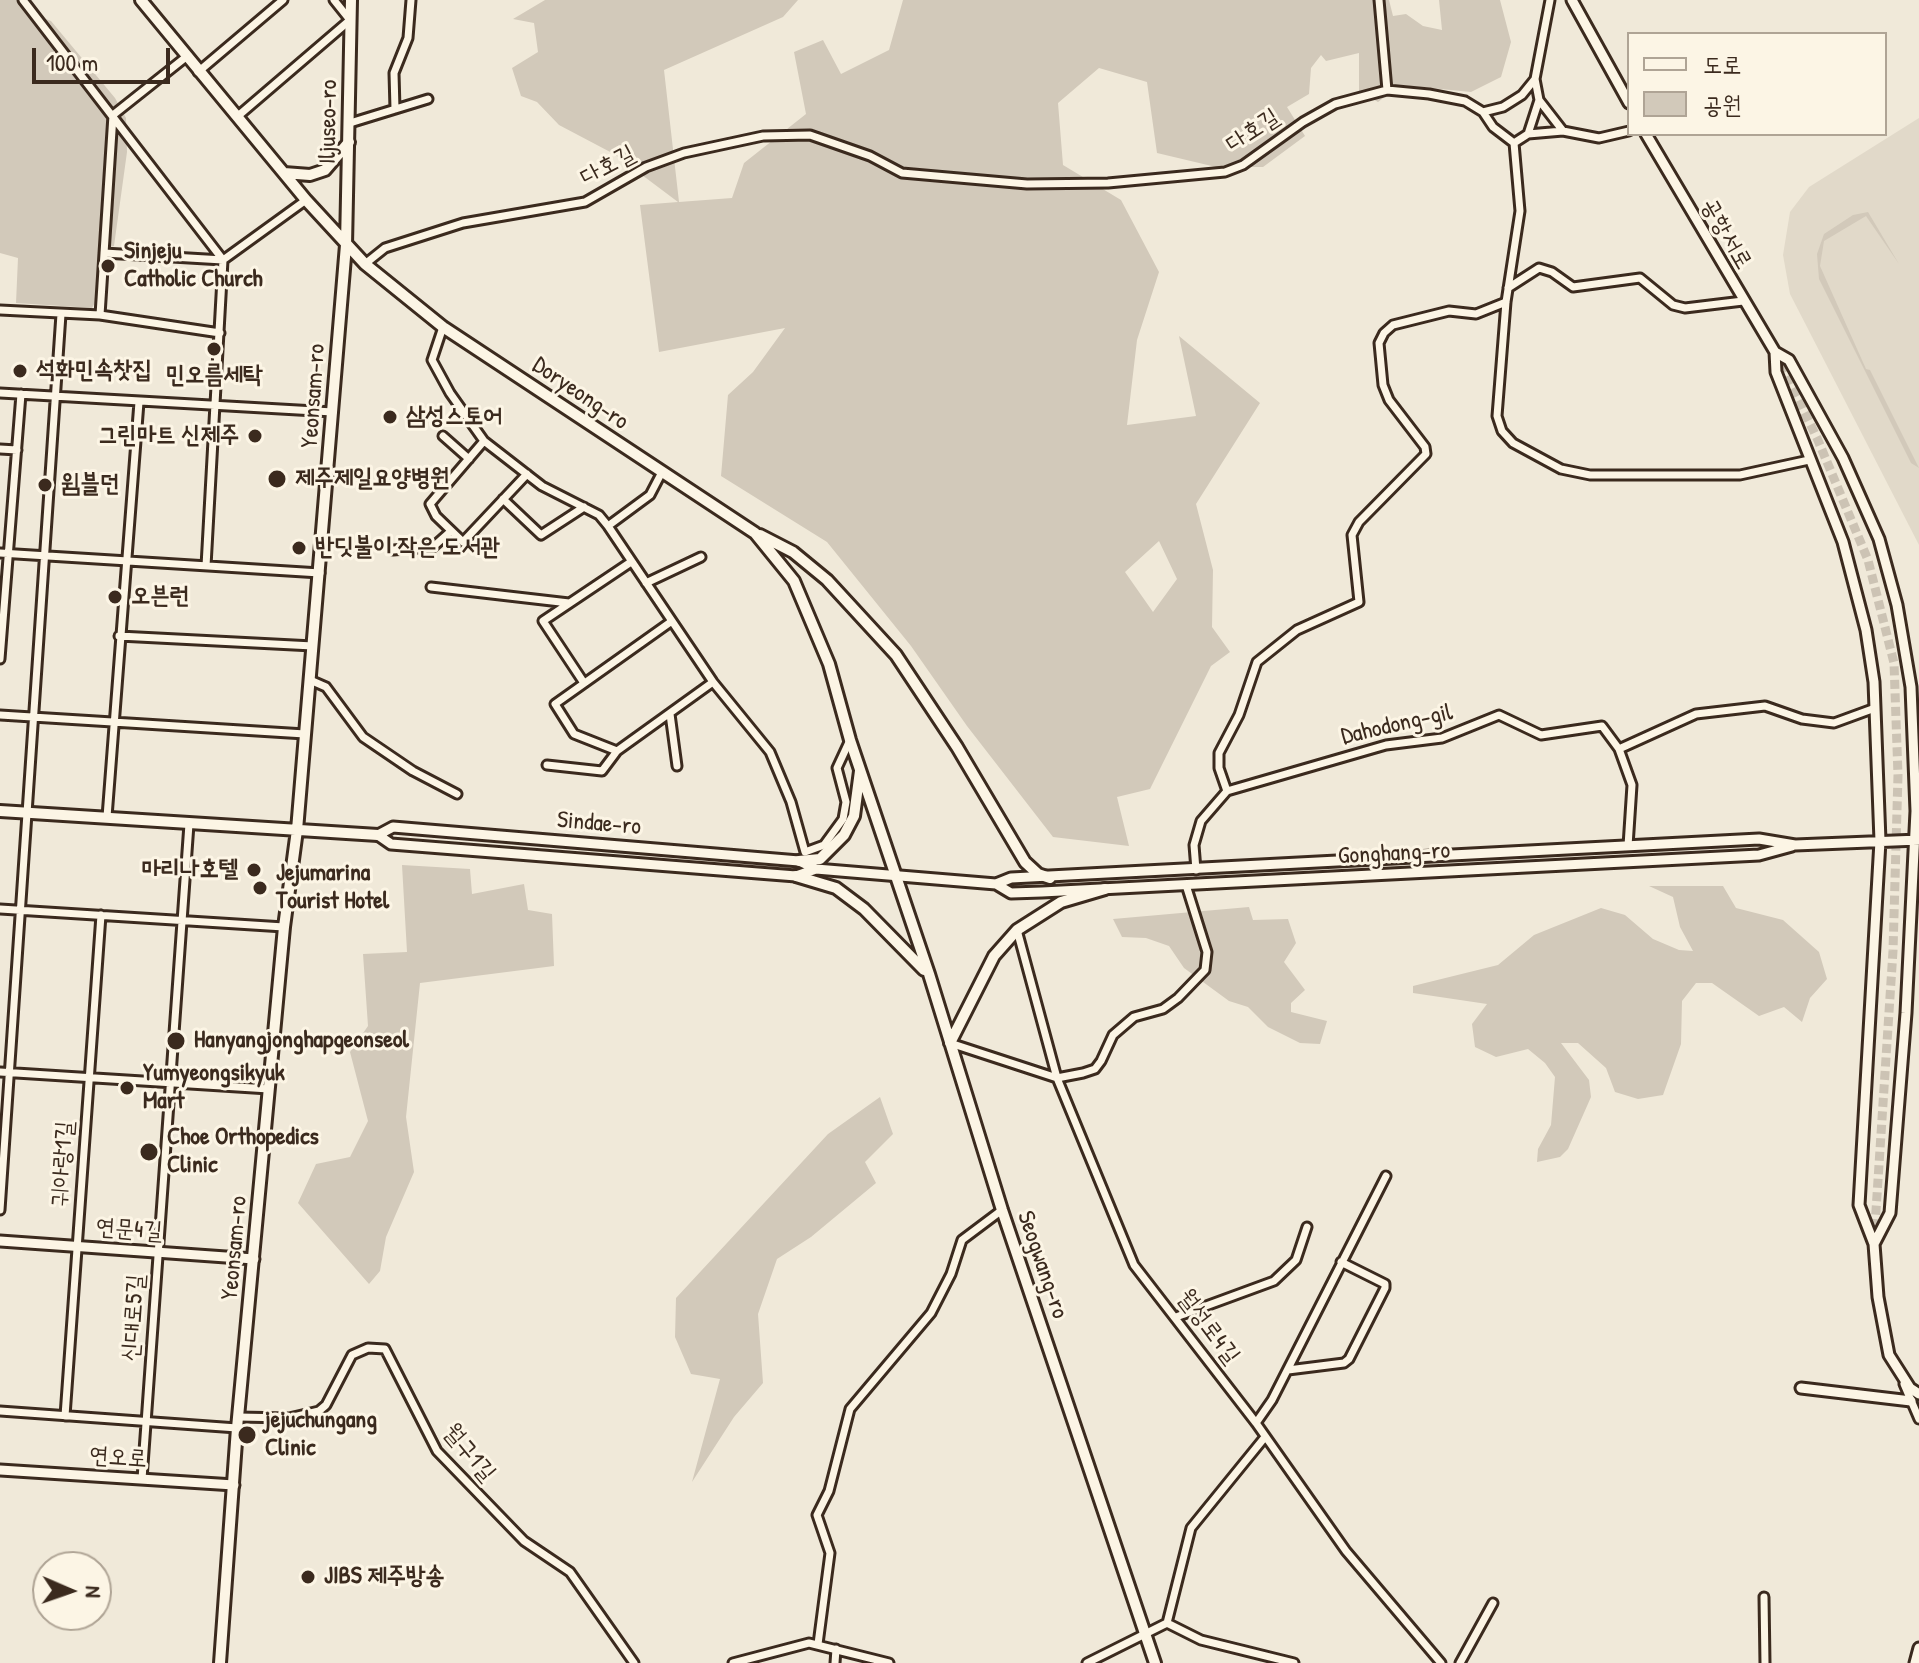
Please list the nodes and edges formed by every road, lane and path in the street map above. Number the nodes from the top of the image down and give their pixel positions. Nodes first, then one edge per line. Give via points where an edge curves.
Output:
1 (23, 0) edge
2 (283, 0) edge
3 (334, 0) edge
4 (351, 0) edge
5 (411, 0) edge
6 (1379, 0) edge
7 (1550, 0) edge
8 (1572, 0) edge
9 (144, 1) edge
10 (350, 20) junction
11 (186, 57) junction
12 (198, 72) junction
13 (1535, 79) junction
14 (1387, 90) junction
15 (428, 99) dead end
16 (1627, 99) edge
17 (1539, 100) junction
18 (395, 109) junction
19 (1483, 112) junction
20 (113, 115) junction
21 (238, 116) junction
22 (350, 123) junction
23 (1563, 131) junction
24 (1627, 131) edge
25 (1528, 134) junction
26 (1647, 136) edge
27 (350, 140) junction
28 (1514, 143) junction
29 (284, 173) junction
30 (306, 200) junction
31 (346, 245) junction
32 (104, 253) junction
33 (223, 260) junction
34 (365, 264) junction
35 (1508, 288) junction
36 (1743, 301) junction
37 (1506, 302) junction
38 (0, 310) edge
39 (61, 314) junction
40 (100, 315) junction
41 (443, 327) junction
42 (220, 333) junction
43 (1775, 352) junction
44 (0, 393) edge
45 (21, 394) junction
46 (57, 397) junction
47 (139, 402) junction
48 (217, 408) junction
49 (333, 412) junction
50 (443, 436) dead end
51 (484, 441) junction
52 (0, 449) edge
53 (17, 450) junction
54 (469, 459) junction
55 (1809, 460) junction
56 (662, 472) junction
57 (527, 474) junction
58 (503, 499) junction
59 (584, 507) junction
60 (608, 526) junction
61 (451, 531) junction
62 (755, 533) junction
63 (393, 550) dead end
64 (5, 553) edge
65 (45, 554) junction
66 (701, 557) dead end
67 (125, 560) junction
68 (631, 562) junction
69 (206, 566) junction
70 (320, 573) junction
71 (646, 583) junction
72 (431, 587) dead end
73 (569, 603) junction
74 (2, 615) edge
75 (672, 621) junction
76 (119, 636) junction
77 (313, 646) junction
78 (0, 659) edge
79 (310, 680) junction
80 (713, 682) junction
81 (584, 683) junction
82 (1875, 708) junction
83 (670, 714) junction
84 (0, 715) edge
85 (32, 717) junction
86 (113, 722) junction
87 (305, 734) junction
88 (850, 740) junction
89 (1916, 747) edge
90 (1619, 749) junction
91 (617, 751) junction
92 (547, 765) dead end
93 (677, 766) dead end
94 (860, 769) junction
95 (1227, 791) junction
96 (457, 794) dead end
97 (0, 811) edge
98 (26, 812) junction
99 (107, 817) junction
100 (189, 824) junction
101 (297, 830) junction
102 (378, 835) junction
103 (1917, 840) edge
104 (1880, 841) junction
105 (1795, 845) junction
106 (1628, 846) junction
107 (799, 861) junction
108 (816, 869) junction
109 (1196, 870) junction
110 (796, 876) junction
111 (897, 877) junction
112 (1050, 878) junction
113 (996, 884) junction
114 (1186, 885) junction
115 (1105, 889) junction
116 (0, 909) edge
117 (20, 910) junction
118 (101, 915) junction
119 (182, 920) junction
120 (284, 927) junction
121 (1017, 930) junction
122 (929, 974) junction
123 (950, 1043) junction
124 (4, 1072) edge
125 (89, 1077) junction
126 (1057, 1078) junction
127 (171, 1083) junction
128 (269, 1089) junction
129 (1386, 1176) dead end
130 (0, 1210) edge
131 (1002, 1210) junction
132 (1307, 1227) dead end
133 (0, 1241) edge
134 (1874, 1244) junction
135 (77, 1246) junction
136 (159, 1252) junction
137 (254, 1259) junction
138 (1341, 1262) junction
139 (1176, 1317) junction
140 (1288, 1370) junction
141 (1801, 1388) dead end
142 (1915, 1397) edge
143 (0, 1411) edge
144 (65, 1416) junction
145 (1919, 1419) edge
146 (146, 1422) junction
147 (238, 1423) junction
148 (1256, 1423) junction
149 (1265, 1437) junction
150 (0, 1470) edge
151 (142, 1479) junction
152 (234, 1485) junction
153 (1764, 1597) dead end
154 (1493, 1603) dead end
155 (1167, 1623) junction
156 (1145, 1634) junction
157 (818, 1644) junction
158 (1919, 1648) edge
159 (836, 1649) junction
160 (220, 1663) edge
161 (634, 1663) edge
162 (733, 1663) edge
163 (835, 1663) edge
164 (889, 1663) edge
165 (1087, 1663) edge
166 (1155, 1663) edge
167 (1294, 1663) edge
168 (1441, 1663) edge
169 (1460, 1663) edge
170 (1765, 1663) edge
171 (1915, 1663) edge

1 - 20 street
2 - 12 street
3 - 10 street
4 - 10 main road, Iljuseo-ro
5 - 18 street via 408,38 394,73
6 - 14 street
7 - 13 street
8 - 16 street
9 - 11 main road, Doryeong-ro
10 - 21 street
10 - 22 main road, Iljuseo-ro
11 - 12 main road, Doryeong-ro
11 - 20 street
12 - 21 main road, Doryeong-ro
13 - 17 street
13 - 19 street via 1522,95
14 - 19 street, 다호길 via 1465,101
14 - 34 street, 다호길 via 1335,104 1225,172 1108,183 1027,184 902,173 810,135 763,136 646,167 585,202 463,223 385,248
15 - 18 street
17 - 23 street
17 - 25 street
18 - 22 street
19 - 28 street, 다호길
20 - 32 street
20 - 33 street
21 - 29 main road, Doryeong-ro
22 - 27 main road, Iljuseo-ro
23 - 24 street via 1599,138
23 - 25 street
25 - 28 street
26 - 36 street, 공항서로
27 - 29 main road via 325,170
27 - 31 main road, Iljuseo-ro
28 - 35 street via 1520,211
29 - 30 main road, Doryeong-ro
30 - 31 main road, Doryeong-ro
30 - 33 street
31 - 34 main road, Doryeong-ro
31 - 49 main road, Yeonsam-ro
32 - 33 street
32 - 40 street
33 - 42 street
34 - 41 main road, Doryeong-ro
35 - 36 street via 1539,268 1573,287 1640,278 1673,305 1685,308
35 - 37 street
36 - 43 street, 공항서로
37 - 55 street via 1497,416 1513,443 1561,469 1590,475 1740,475
37 - 95 street via 1476,314 1449,311 1393,325 1384,333 1379,343 1383,385 1426,454 1352,535 1359,602 1297,630 1257,662 1219,753
38 - 39 street
39 - 40 street
39 - 46 street
40 - 42 street
41 - 51 street via 432,360
41 - 56 main road, Doryeong-ro
42 - 48 street
43 - 55 street via 1776,372
43 - 89 street via 1789,360 1843,458 1879,539 1905,645
44 - 45 street
45 - 46 street
45 - 53 street
46 - 47 street
46 - 65 street
47 - 48 street
47 - 67 street
48 - 49 street
48 - 69 street
49 - 70 main road, Yeonsam-ro
50 - 54 street
51 - 54 street
51 - 57 street
52 - 53 street
53 - 64 street
54 - 61 street via 430,504
55 - 82 street via 1851,567 1873,668
56 - 60 street via 650,495
56 - 62 main road, Doryeong-ro
57 - 58 street
57 - 59 street
58 - 59 street via 541,535
58 - 61 street via 463,542
59 - 60 street
60 - 68 street
61 - 63 street via 433,547
62 - 88 main road, Doryeong-ro via 781,562 805,603
62 - 112 main road via 793,552 827,580 896,655 1025,862
64 - 65 street
64 - 74 street
65 - 67 street
65 - 85 street
66 - 71 street
67 - 69 street
67 - 76 street
68 - 71 street
68 - 73 street
69 - 70 street
70 - 77 main road, Yeonsam-ro
71 - 75 street
72 - 73 street
73 - 81 street via 543,621
74 - 78 street
75 - 80 street
75 - 81 street
76 - 77 street
76 - 86 street
77 - 79 main road, Yeonsam-ro
79 - 87 main road, Yeonsam-ro
79 - 96 street via 326,687 363,737
80 - 83 street
80 - 88 street via 770,752 805,852 824,845 843,819 846,802 837,768
81 - 91 street via 555,704 574,734
82 - 90 street via 1834,723 1765,706 1696,714
82 - 104 street
83 - 91 street
83 - 93 street
84 - 85 street
85 - 86 street
85 - 98 street
86 - 87 street
86 - 99 street
87 - 101 main road, Yeonsam-ro
88 - 94 main road, Doryeong-ro
89 - 103 street
90 - 95 street, Dahodong-gil via 1602,726 1541,735 1499,715 1442,738 1386,745
90 - 106 street via 1632,785
91 - 92 street via 602,771
94 - 107 main road via 854,816 844,835 820,859
94 - 111 main road, Doryeong-ro
95 - 109 street via 1201,821 1194,845
97 - 98 main road, Sindae-ro
98 - 99 main road, Sindae-ro
98 - 117 street
99 - 100 main road, Sindae-ro
100 - 101 main road, Sindae-ro
100 - 119 street, 신대로5길
101 - 102 main road, Sindae-ro
101 - 120 main road, Yeonsam-ro
102 - 107 street, Sindae-ro via 393,827
102 - 110 street, Sindae-ro via 391,844
103 - 104 street, Gonghang-ro
103 - 134 street via 1890,1213
104 - 105 street, Gonghang-ro
104 - 134 street via 1859,1205
105 - 106 street, Gonghang-ro via 1759,839
105 - 114 street, Gonghang-ro via 1759,855
106 - 109 street, Gonghang-ro
107 - 108 street, Sindae-ro
108 - 110 street, Sindae-ro
108 - 111 street, Sindae-ro
109 - 112 street, Gonghang-ro
110 - 122 main road via 836,888
111 - 113 street, Gonghang-ro
111 - 122 main road, Seogwang-ro
112 - 113 street, Gonghang-ro via 1011,878
113 - 115 street, Gonghang-ro via 1011,893
114 - 115 street, Gonghang-ro
114 - 126 street via 1207,952 1205,970 1170,1004 1134,1017 1113,1035 1095,1069
115 - 121 main road via 1061,902
116 - 117 street
117 - 118 street
117 - 124 street
118 - 119 street
118 - 125 street, 귀아랑1길
119 - 120 street
119 - 127 street, 신대로5길
120 - 128 main road, Yeonsam-ro
121 - 123 main road via 994,956
121 - 126 street, 월성로4길
122 - 123 main road, Seogwang-ro
123 - 126 street
123 - 131 main road, Seogwang-ro
124 - 125 street
124 - 130 street
125 - 127 street
125 - 135 street, 귀아랑1길
126 - 139 street, 월성로4길 via 1134,1265
127 - 128 street
127 - 136 street, 신대로5길
128 - 137 main road, Yeonsam-ro
129 - 138 street
131 - 156 main road, Seogwang-ro
131 - 157 street via 962,1240 931,1313 850,1409 829,1491 817,1515 830,1553
132 - 139 street via 1296,1260 1274,1281
133 - 135 street, 연문4길
134 - 142 street via 1889,1355
135 - 136 street, 연문4길
135 - 144 street, 귀아랑1길
136 - 137 street, 연문4길
136 - 146 street, 신대로5길
137 - 147 main road, Yeonsam-ro
138 - 140 street
138 - 140 street via 1385,1288 1349,1359
139 - 148 street, 월성로4길
140 - 148 street
141 - 142 street
142 - 145 street
143 - 144 street
144 - 146 street
146 - 147 street
146 - 151 street, 신대로5길
147 - 152 main road, Yeonsam-ro
147 - 161 street, 월구1길 via 319,1411 352,1355 368,1348 385,1349 437,1451 524,1541 570,1572
148 - 149 street, 월성로4길
149 - 155 street via 1191,1528
149 - 168 street, 월성로4길 via 1346,1551
150 - 151 street, 연오로
151 - 152 street, 연오로
152 - 160 main road, Yeonsam-ro
153 - 170 street
154 - 169 street
155 - 156 street
155 - 167 street via 1201,1640
156 - 165 street
156 - 166 main road, Seogwang-ro
157 - 159 street
157 - 162 street
158 - 171 street
159 - 163 street
159 - 164 street

